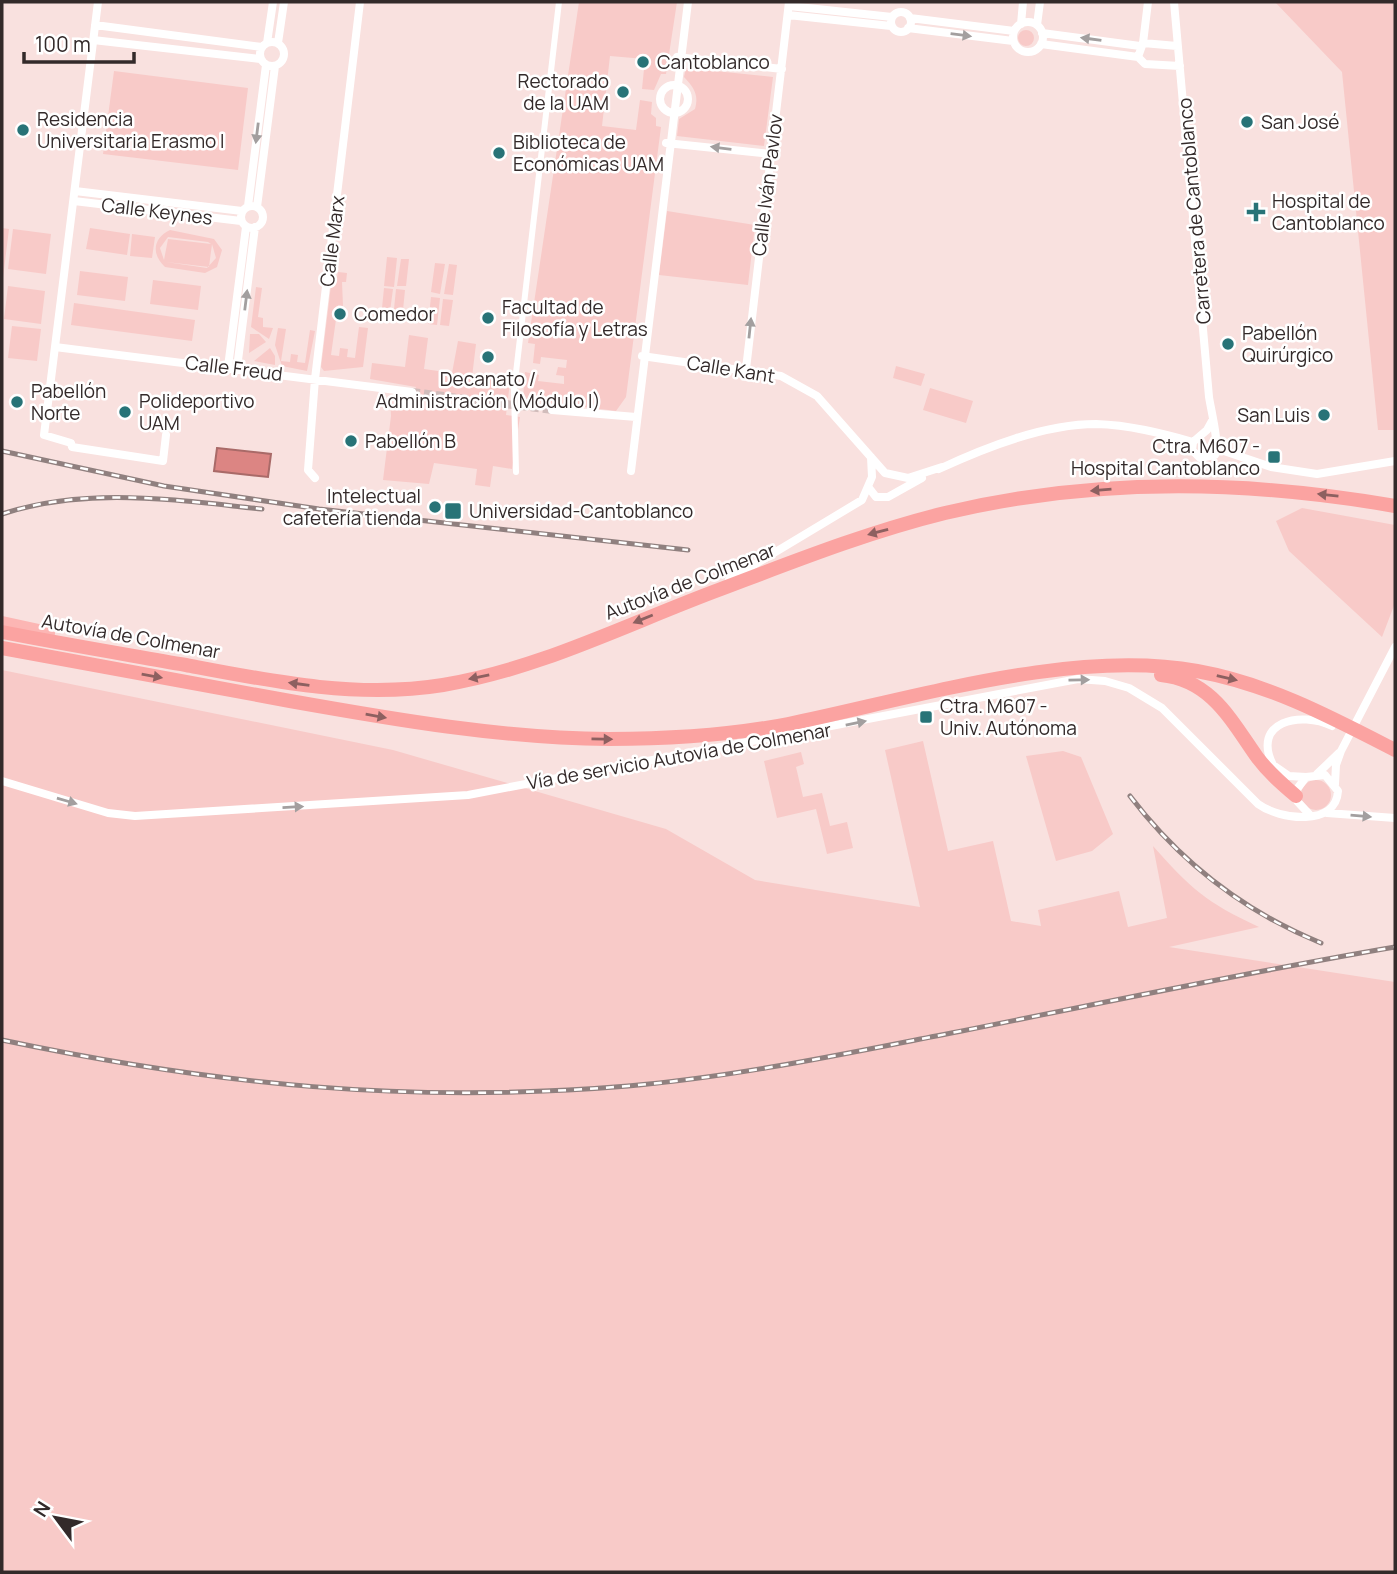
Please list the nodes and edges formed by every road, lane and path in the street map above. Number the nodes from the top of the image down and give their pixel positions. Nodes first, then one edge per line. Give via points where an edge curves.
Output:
1 (98, 2) edge
2 (273, 2) edge
3 (284, 2) edge
4 (360, 2) edge
5 (559, 2) edge
6 (686, 2) edge
7 (903, 2) edge
8 (1023, 2) edge
9 (1040, 2) edge
10 (1148, 2) edge
11 (1174, 2) edge
12 (789, 7) edge
13 (906, 15) junction
14 (892, 21) junction
15 (1021, 24) junction
16 (95, 25) junction
17 (908, 28) junction
18 (1040, 29) junction
19 (1014, 31) junction
20 (93, 40) junction
21 (1013, 41) junction
22 (278, 43) junction
23 (1041, 44) junction
24 (264, 45) junction
25 (1142, 45) junction
26 (1177, 46) junction
27 (679, 57) junction
28 (1138, 57) junction
29 (267, 63) junction
30 (1180, 66) junction
31 (782, 69) junction
32 (675, 85) junction
33 (671, 113) junction
34 (668, 143) junction
35 (771, 154) junction
36 (75, 191) junction
37 (74, 201) junction
38 (248, 216) junction
39 (55, 347) junction
40 (642, 356) junction
41 (233, 367) junction
42 (746, 369) junction
43 (315, 379) junction
44 (412, 392) tunnel mouth
45 (552, 410) tunnel mouth
46 (633, 417) junction
47 (1212, 421) junction
48 (1204, 433) junction
49 (166, 435) dead end
50 (1216, 439) junction
51 (1192, 442) junction
52 (1218, 449) junction
53 (870, 457) junction
54 (1395, 463) edge
55 (942, 467) junction
56 (631, 471) dead end
57 (516, 472) dead end
58 (888, 475) junction
59 (872, 477) junction
60 (314, 478) dead end
61 (869, 488) junction
62 (893, 492) junction
63 (1395, 506) edge
64 (706, 594) junction
65 (2, 623) edge
66 (2, 632) edge
67 (1395, 647) edge
68 (2, 648) edge
69 (111, 653) junction
70 (2, 656) edge
71 (85, 664) junction
72 (1086, 668) junction
73 (1389, 747) edge
74 (1341, 751) junction
75 (1317, 774) junction
76 (1306, 777) junction
77 (2, 781) edge
78 (1335, 785) junction
79 (1296, 796) junction
80 (1327, 813) junction
81 (1309, 814) junction
82 (1395, 818) edge

1 - 16 street
2 - 24 street
3 - 22 street
4 - 43 street, Calle Marx
5 - 57 street via 514,390
6 - 27 street
7 - 13 street
8 - 15 street
9 - 18 street
10 - 25 street
11 - 26 street, Carretera de Cantoblanco
12 - 14 street
12 - 31 street, Calle Iván Pavlov
13 - 14 street
13 - 17 street
13 - 19 street
14 - 17 street via 898,32
15 - 18 street
15 - 19 street
16 - 20 street
16 - 24 street
17 -> 21 street
18 - 23 street
25 -> 18 street
19 - 21 street
20 - 29 street
20 - 36 street
21 - 23 street via 1027,52
22 - 24 street
22 - 29 street via 285,54 282,61
23 - 28 street
24 - 29 street
25 - 26 street
25 - 28 street
26 - 30 street, Carretera de Cantoblanco
27 - 31 street
27 - 32 street
28 - 30 street via 1145,64
29 - 38 street
30 - 47 street, Carretera de Cantoblanco
31 - 35 street, Calle Iván Pavlov
32 - 33 street
32 - 33 street via 662,91 660,99
32 - 33 street via 687,92 689,101 682,111
33 - 34 street
35 -> 34 street
34 - 40 street
42 -> 35 street, Calle Iván Pavlov
36 - 37 street
36 - 38 street, Calle Keynes
37 - 38 street, Calle Keynes
37 - 39 street
38 - 41 street
39 - 41 street, Calle Freud
39 - 49 street via 47,438 72,447 163,461
40 - 42 street, Calle Kant
40 - 46 street
41 - 43 street, Calle Freud
42 - 53 street, Calle Kant via 781,376 817,396
43 - 44 street, Calle Freud
43 - 60 street, Calle Marx via 308,470
45 - 46 street
46 - 56 street
47 - 48 street
47 - 50 street, Carretera de Cantoblanco
48 - 50 street
48 - 51 street
50 - 52 street
51 - 52 street via 1192,450 1200,458 1212,458
51 - 55 street via 1123,426 1066,427 1006,442
52 - 54 street via 1271,467 1317,474
53 - 58 street, Calle Kant
53 - 59 street
55 - 58 street via 908,478
55 - 62 street
58 - 59 street
58 - 62 street via 895,483
59 - 61 street
61 - 62 street via 880,498
61 - 64 street via 862,500
63 -> 64 highway, Autovía de Colmenar via 1273,489 1193,486 1029,498 947,513 855,538
64 -> 69 highway, Autovía de Colmenar via 527,664 441,685 379,690 323,687
65 - 69 highway via 76,639
66 - 69 highway, Autovía de Colmenar
67 - 74 street
68 - 71 highway, Autovía de Colmenar
70 - 71 highway
71 -> 72 highway, Autovía de Colmenar via 458,730 612,739 783,725 981,684
72 -> 73 highway, Autovía de Colmenar via 1167,668 1247,682 1308,705
72 - 79 highway via 1185,680 1209,694 1231,716 1274,777
73 - 76 street via 1315,720 1284,722 1269,741 1270,759 1283,774
74 - 75 street
74 - 78 street
75 - 76 street
75 - 78 street
76 - 79 street
77 -> 81 street, Vía de servicio Autovía de Colmenar via 108,813 135,816 444,798 1078,679 1105,681 1145,697 1162,708 1264,808 1285,815
78 - 80 street via 1338,799
79 - 81 street
80 - 81 street
80 -> 82 street

